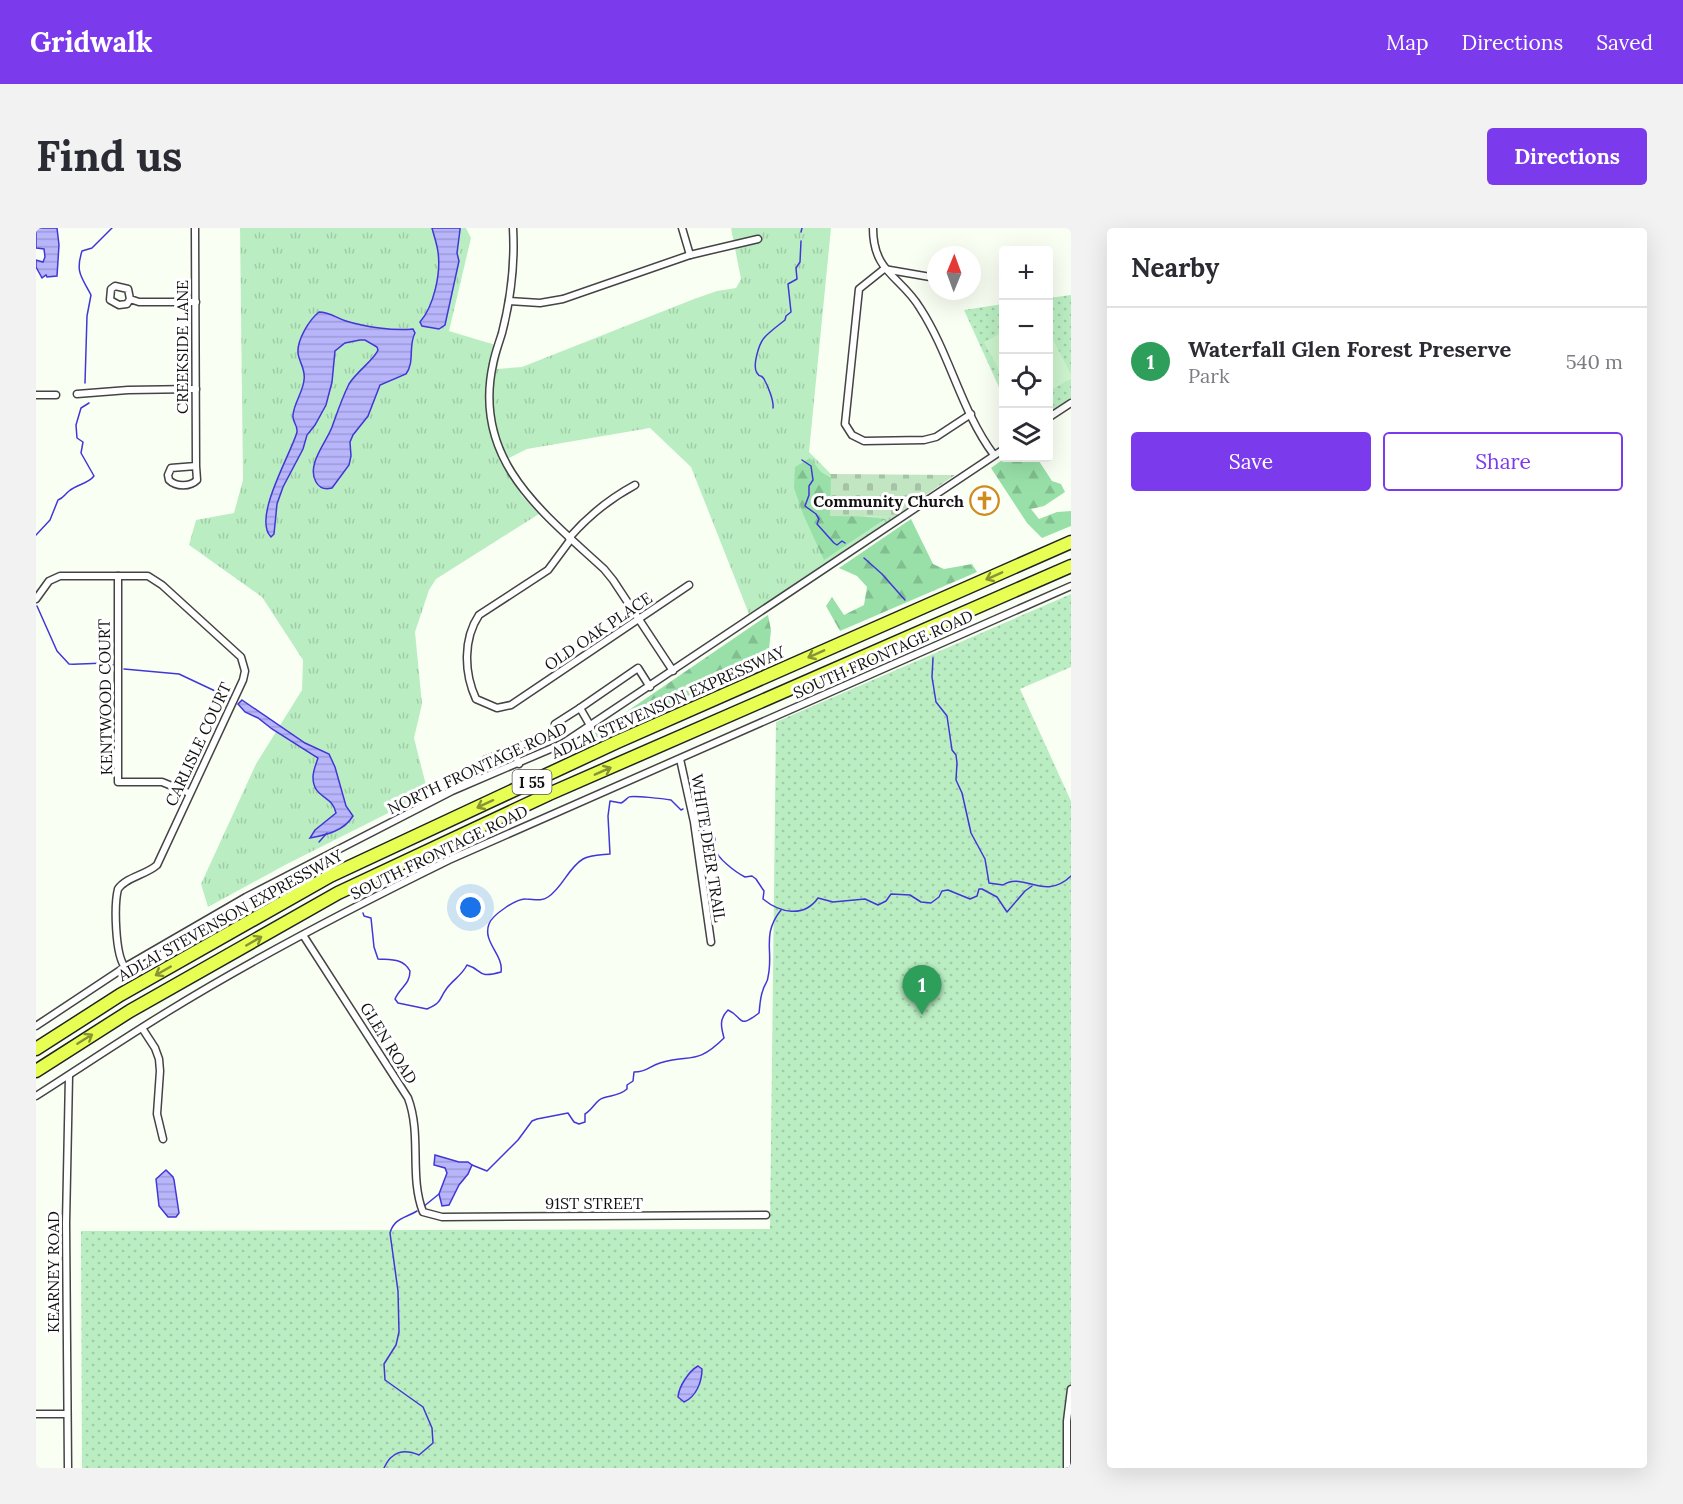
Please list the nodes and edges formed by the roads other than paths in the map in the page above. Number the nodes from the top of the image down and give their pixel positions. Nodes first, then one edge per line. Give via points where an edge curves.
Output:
1 (195, 228) edge
2 (513, 228) edge
3 (682, 228) edge
4 (873, 228) edge
5 (758, 238) dead end
6 (690, 255) junction
7 (884, 269) junction
8 (927, 276) edge
9 (130, 298) dead end
10 (509, 301) junction
11 (196, 302) junction
12 (196, 389) junction
13 (77, 394) dead end
14 (36, 395) edge
15 (56, 395) dead end
16 (1071, 403) edge
17 (971, 414) junction
18 (1053, 415) edge
19 (999, 452) edge
20 (994, 455) junction
21 (196, 466) junction
22 (635, 485) dead end
23 (570, 538) junction
24 (1071, 542) edge
25 (1071, 566) edge
26 (118, 576) junction
27 (689, 585) dead end
28 (1071, 586) edge
29 (36, 599) edge
30 (639, 619) junction
31 (674, 671) junction
32 (650, 687) junction
33 (580, 708) junction
34 (555, 724) dead end
35 (591, 727) junction
36 (543, 736) dead end
37 (513, 749) junction
38 (680, 759) junction
39 (485, 760) dead end
40 (519, 764) junction
41 (189, 794) junction
42 (303, 935) junction
43 (711, 942) dead end
44 (125, 967) junction
45 (36, 1026) edge
46 (142, 1028) junction
47 (36, 1048) edge
48 (36, 1071) edge
49 (69, 1076) junction
50 (36, 1096) edge
51 (163, 1139) dead end
52 (423, 1212) joint
53 (766, 1215) dead end
54 (1071, 1389) edge
55 (36, 1414) edge
56 (67, 1414) junction
57 (68, 1468) edge
58 (1067, 1468) edge

1 - 11 street, CREEKSIDE LANE
2 - 10 street
3 - 6 street
4 - 7 street
5 - 6 street
6 - 10 street via 564,299 540,303
7 - 8 street
7 - 17 street via 920,308
7 - 17 street via 861,285 857,293 845,417 848,430 864,441 924,440 936,437
9 - 11 street via 139,302
10 - 23 street via 490,380 489,405 495,440 518,484
11 - 12 street, CREEKSIDE LANE
12 - 13 street
12 - 21 street, CREEKSIDE LANE
14 - 15 street
16 - 18 street
17 - 20 street
19 - 20 street, NORTH FRONTAGE ROAD
20 - 31 street, NORTH FRONTAGE ROAD
21 - 21 street via 171,468 170,480 176,485 194,483 198,475
22 - 23 street, OLD OAK PLACE via 593,512
23 - 30 street via 604,569
23 - 30 street, OLD OAK PLACE via 548,570 479,615 470,629 468,679 476,699 497,708 511,705
24 -> 47 highway, ADLAI STEVENSON EXPRESSWAY / I 55 via 617,742 330,876 120,995
48 -> 25 highway, ADLAI STEVENSON EXPRESSWAY / I 55 via 130,1011 338,892 549,794
26 - 29 street via 60,576 49,581
26 - 41 street, KENTWOOD COURT via 118,782 162,782
26 - 41 street, CARLISLE COURT via 148,576 156,580 241,657 245,666 243,680
27 - 30 street, OLD OAK PLACE
28 - 38 street, SOUTH FRONTAGE ROAD
30 - 31 street
31 - 32 street, NORTH FRONTAGE ROAD
32 - 33 street via 638,668
32 - 35 street, NORTH FRONTAGE ROAD
33 - 34 street
33 - 35 street
35 - 40 street, NORTH FRONTAGE ROAD
36 - 37 street
37 - 39 street
37 - 40 street
38 - 42 street, SOUTH FRONTAGE ROAD via 449,860
38 - 43 street, WHITE DEER TRAIL via 694,822
40 - 44 street, NORTH FRONTAGE ROAD via 452,791 303,867
41 - 44 street, CARLISLE COURT via 157,865 118,889 117,947
42 - 46 street, SOUTH FRONTAGE ROAD
42 - 52 street, GLEN ROAD via 408,1098 415,1127 416,1194
44 - 45 street, NORTH FRONTAGE ROAD
46 - 49 street, SOUTH FRONTAGE ROAD
46 - 51 street via 159,1059 157,1114
49 - 50 street, SOUTH FRONTAGE ROAD
49 - 56 street, KEARNEY ROAD
52 - 53 street, 91ST STREET via 442,1217
54 - 58 street
55 - 56 street
56 - 57 street, KEARNEY ROAD

